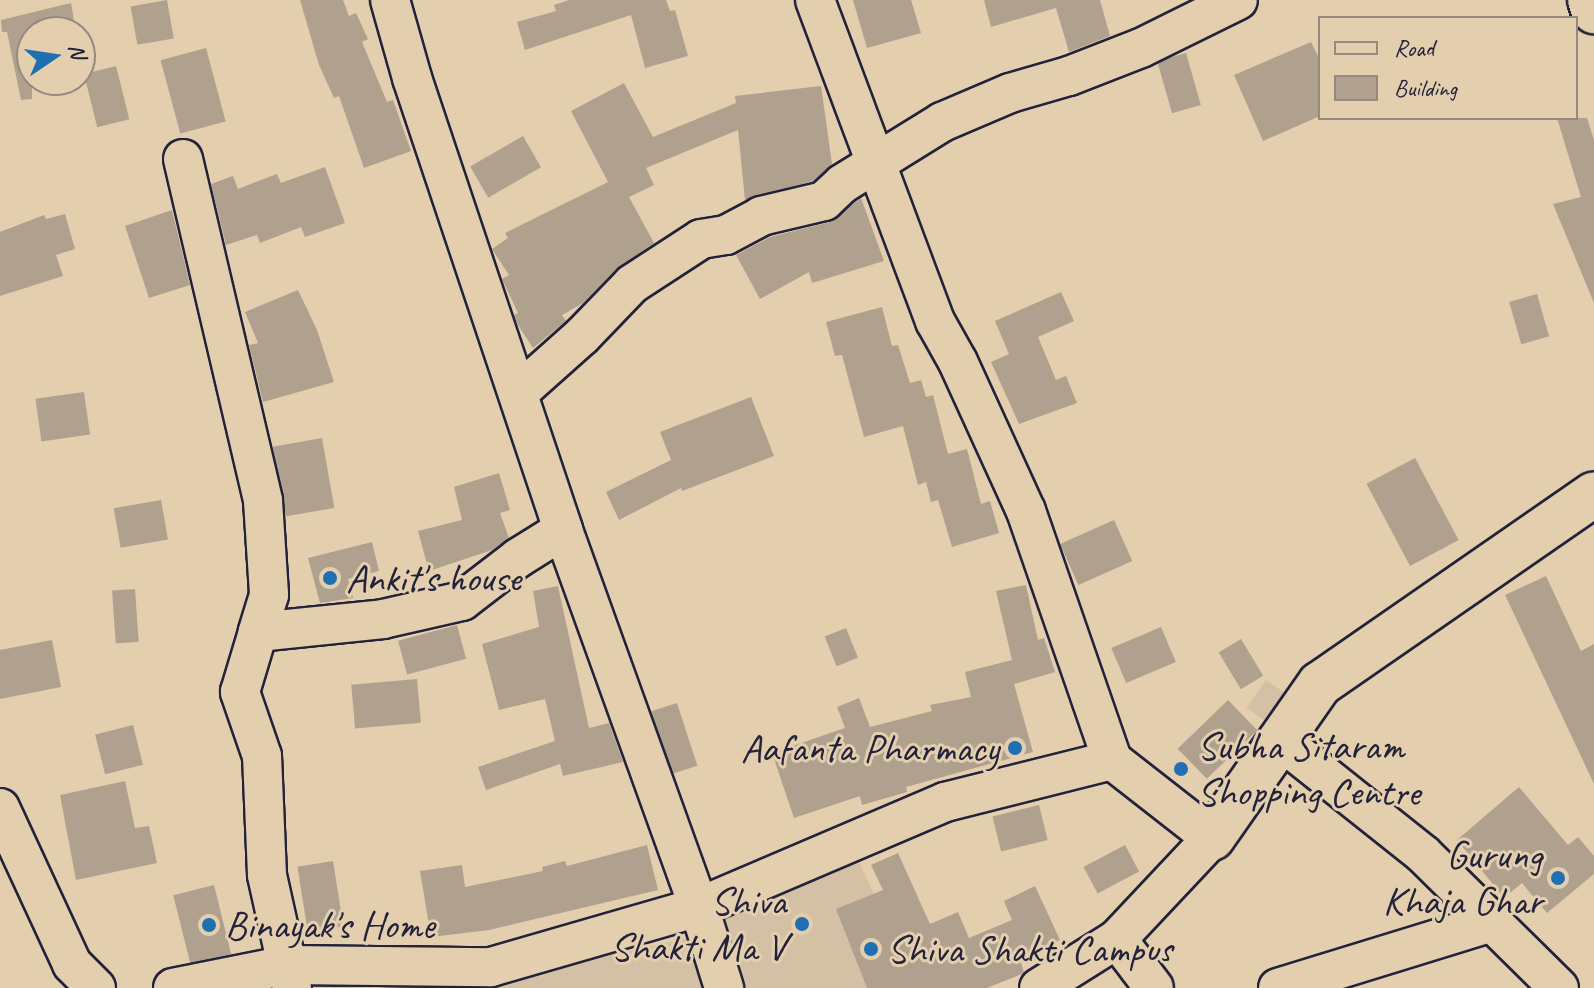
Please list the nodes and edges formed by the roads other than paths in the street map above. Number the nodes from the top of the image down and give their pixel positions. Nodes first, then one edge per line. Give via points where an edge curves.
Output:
1 (390, 0) edge
2 (815, 0) edge
3 (1238, 0) edge
4 (1590, 0) edge
5 (1594, 11) edge
6 (183, 159) dead end
7 (876, 165) junction
8 (518, 393) junction
9 (1594, 494) edge
10 (563, 530) junction
11 (258, 632) junction
12 (1281, 741) junction
13 (1112, 760) junction
14 (0, 808) edge
15 (1212, 838) junction
16 (699, 907) junction
17 (1492, 922) junction
18 (1117, 939) junction
19 (289, 976) edge
20 (96, 988) edge
21 (173, 988) edge
22 (724, 988) edge
23 (1039, 988) edge
24 (1154, 988) edge
25 (1278, 988) edge
26 (1559, 988) edge

1 - 8 street
2 - 7 street
3 - 7 street via 1141,48 942,122
4 - 5 main road
6 - 11 street via 263,501 269,595
7 - 8 street via 824,201 761,216 726,235 701,239 632,284
7 - 13 street via 935,321 1026,511
8 - 10 street
9 - 12 main road via 1320,684
10 - 11 street via 462,601 383,619
10 - 16 street
11 - 19 street via 240,692 262,756 267,875
12 - 15 main road
12 - 17 street via 1423,854
13 - 15 street
13 - 16 street via 945,802
14 - 20 street via 72,964
15 - 18 street
16 - 19 street via 491,967
16 - 22 street
17 - 25 street
17 - 26 street
18 - 23 street
18 - 24 street
19 - 21 street

